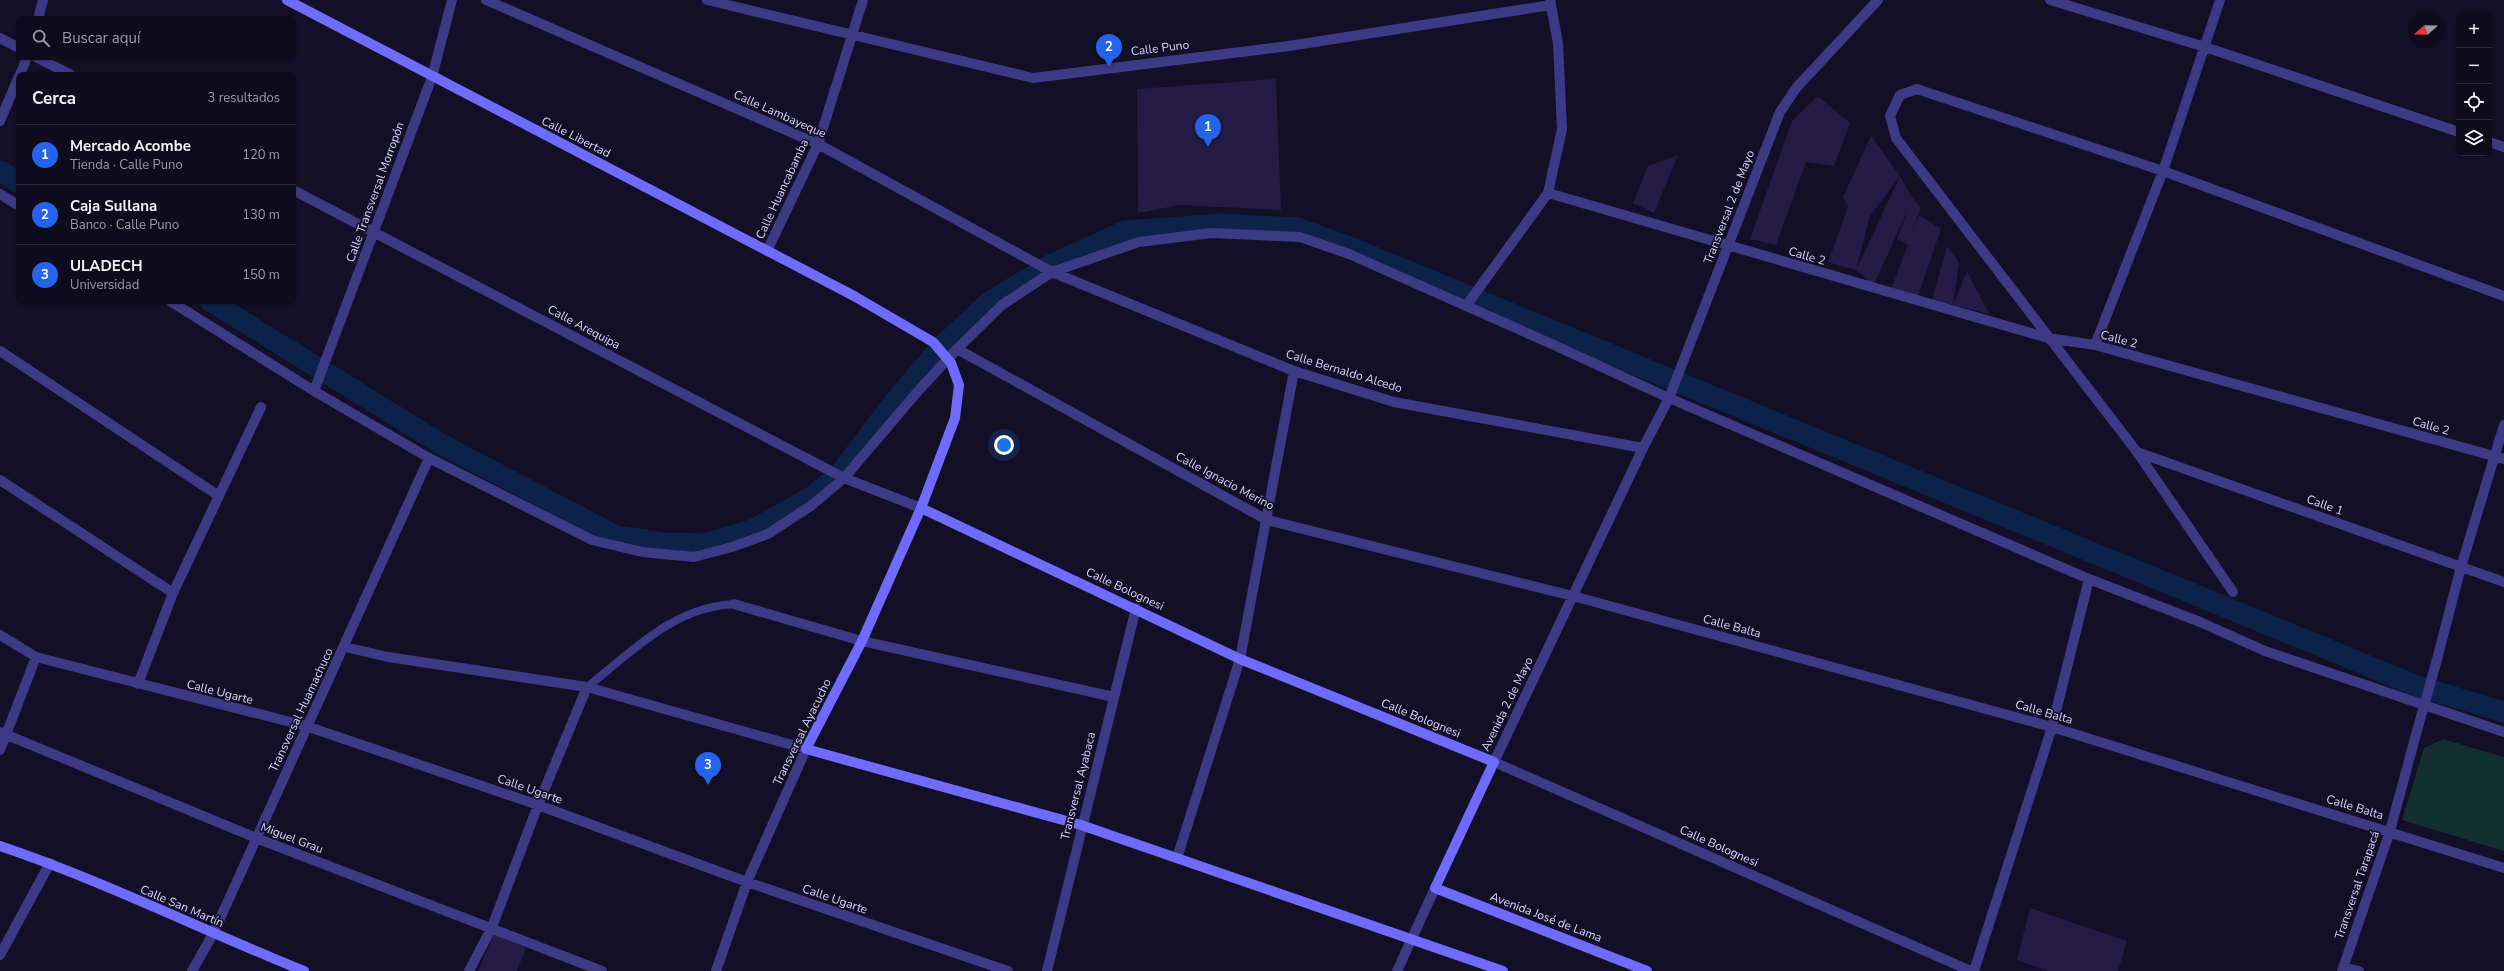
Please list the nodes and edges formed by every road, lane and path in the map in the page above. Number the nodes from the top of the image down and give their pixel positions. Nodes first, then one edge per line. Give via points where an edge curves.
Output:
1 (43, 0) edge
2 (287, 0) edge
3 (452, 0) edge
4 (486, 0) edge
5 (707, 0) edge
6 (863, 0) edge
7 (1878, 0) edge
8 (2050, 0) edge
9 (2220, 0) edge
10 (1551, 2) edge
11 (39, 16) edge
12 (853, 35) junction
13 (0, 38) edge
14 (16, 46) edge
15 (2205, 47) junction
16 (26, 60) edge
17 (42, 60) edge
18 (21, 72) edge
19 (65, 72) edge
20 (432, 77) junction
21 (16, 83) edge
22 (0, 121) edge
23 (2456, 131) edge
24 (2492, 143) edge
25 (818, 144) junction
26 (2504, 147) edge
27 (2163, 170) junction
28 (296, 192) edge
29 (1548, 193) junction
30 (0, 194) edge
31 (16, 204) edge
32 (375, 233) junction
33 (1727, 246) junction
34 (767, 251) junction
35 (1052, 272) junction
36 (2504, 296) edge
37 (175, 304) edge
38 (1466, 306) junction
39 (2048, 338) junction
40 (2095, 345) junction
41 (956, 349) junction
42 (0, 351) edge
43 (1294, 371) junction
44 (314, 391) junction
45 (1670, 396) junction
46 (261, 407) dead end
47 (2504, 425) edge
48 (1643, 448) junction
49 (2137, 452) junction
50 (429, 458) junction
51 (2499, 458) edge
52 (844, 478) junction
53 (0, 480) edge
54 (863, 485) joint
55 (219, 496) junction
56 (921, 508) junction
57 (1267, 520) junction
58 (2461, 567) junction
59 (2089, 580) junction
60 (2504, 582) edge
61 (2233, 592) dead end
62 (173, 593) junction
63 (1573, 596) junction
64 (734, 604) joint
65 (1136, 608) junction
66 (0, 635) edge
67 (862, 641) junction
68 (345, 647) junction
69 (36, 658) junction
70 (1240, 659) junction
71 (138, 684) junction
72 (587, 687) junction
73 (1114, 697) junction
74 (306, 726) junction
75 (2052, 727) junction
76 (2504, 732) edge
77 (3, 733) edge
78 (806, 749) junction
79 (0, 750) edge
80 (1494, 762) junction
81 (538, 805) junction
82 (1081, 826) junction
83 (2390, 831) junction
84 (256, 838) junction
85 (0, 846) edge
86 (1177, 858) junction
87 (50, 863) junction
88 (2504, 868) edge
89 (747, 882) junction
90 (1435, 888) junction
91 (492, 927) junction
92 (213, 934) junction
93 (1412, 939) junction
94 (0, 955) edge
95 (577, 962) junction
96 (2343, 969) edge
97 (192, 971) edge
98 (304, 971) edge
99 (469, 971) edge
100 (589, 971) edge
101 (602, 971) edge
102 (716, 971) edge
103 (1008, 971) edge
104 (1047, 971) edge
105 (1397, 971) edge
106 (1503, 971) edge
107 (1647, 971) edge
108 (1973, 971) edge
109 (2359, 971) edge

1 - 11 street
2 - 20 main road, Calle Libertad
3 - 20 street, Calle Transversal Morropón
4 - 25 street, Calle Lambayeque
5 - 12 street, Calle Puno
6 - 12 street, Calle Huancabamba
7 - 33 street, Transversal 2 de Mayo via 1797,87 1780,112
8 - 15 street
9 - 15 street
10 - 12 street, Calle Puno via 1289,46 1033,78
10 - 29 street via 1558,43 1562,129
12 - 25 street, Calle Huancabamba
13 - 14 street
15 - 23 street
15 - 27 street
16 - 18 street
17 - 19 street
20 - 32 street, Calle Transversal Morropón
20 - 34 main road, Calle Libertad
21 - 22 street
24 - 26 street
25 - 34 street, Calle Huancabamba
25 - 35 street, Calle Lambayeque
27 - 36 street
27 - 39 street via 1917,88 1900,96 1890,116 1896,138
27 - 40 street
28 - 32 street, Calle Arequipa
29 - 33 street, Calle 2
29 - 38 street
30 - 31 street
32 - 44 street, Calle Transversal Morropón
32 - 52 street, Calle Arequipa
33 - 39 street, Calle 2
33 - 45 street, Transversal 2 de Mayo
34 - 56 main road, Calle Libertad, bridge via 854,296 933,342 951,363 959,385 955,418
35 - 38 street via 1139,242 1212,233 1300,237 1349,254
35 - 41 street via 1002,305
35 - 43 street, Calle Bernaldo Alcedo
37 - 44 street
38 - 45 street
39 - 40 street, Calle 2
39 - 49 street
40 - 51 street, Calle 2
41 - 52 street
41 - 57 street, Calle Ignacio Merino
42 - 55 street
43 - 48 street, Calle Bernaldo Alcedo via 1394,402
43 - 57 street
44 - 50 street
45 - 48 street, Transversal 2 de Mayo
45 - 59 street
46 - 55 street
47 - 51 street, Transversal Tarapacá
48 - 63 street, Avenida 2 de Mayo
49 - 58 street, Calle 1
49 - 61 street
50 - 52 street via 592,540 642,552 694,556 732,547 768,534 812,505
50 - 68 street, Transversal Huamachuco
51 - 58 street, Transversal Tarapacá
52 - 54 street, Calle Arequipa
53 - 62 street
54 - 56 street, Calle Bolognesi
55 - 62 street
56 - 65 main road, Calle Bolognesi
56 - 67 main road, Transversal Ayacucho
57 - 63 street, Calle Ignacio Merino
57 - 70 street
58 - 60 street, Calle 1
58 - 83 street, Transversal Tarapacá, bridge
59 - 75 street
59 - 76 street via 2200,622 2265,651
62 - 71 street
63 - 75 street, Calle Balta
63 - 80 street, Avenida 2 de Mayo
64 - 67 street
64 - 72 lane via 704,608 667,624
65 - 70 main road, Calle Bolognesi
65 - 73 street, Transversal Ayabaca
66 - 69 street, Calle Ugarte
67 - 73 street
67 - 78 main road, Transversal Ayacucho
68 - 72 street
68 - 74 street, Transversal Huamachuco
69 - 71 street, Calle Ugarte
69 - 77 street
70 - 80 main road, Calle Bolognesi
70 - 86 street
71 - 74 street, Calle Ugarte
72 - 78 street
72 - 81 street
73 - 82 street, Transversal Ayabaca
74 - 81 street, Calle Ugarte
74 - 84 street, Transversal Huamachuco
75 - 83 street, Calle Balta
75 - 108 street
77 - 79 street
77 - 84 street, Miguel Grau
78 - 82 main road
78 - 89 street, Transversal Ayacucho
80 - 90 main road, Avenida 2 de Mayo
80 - 108 street, Calle Bolognesi
81 - 89 street, Calle Ugarte
81 - 91 street
82 - 86 main road
82 - 104 street, Transversal Ayabaca
83 - 88 street, Calle Balta
83 - 96 street, Transversal Tarapacá
84 - 91 street, Miguel Grau
84 - 92 street, Transversal Huamachuco
85 - 87 main road, Calle San Martín
86 - 93 main road
87 - 92 main road, Calle San Martín
87 - 94 street
89 - 102 street, Transversal Ayacucho
89 - 103 street, Calle Ugarte
90 - 93 street, Avenida 2 de Mayo
90 - 107 main road, Avenida José de Lama
91 - 95 street, Miguel Grau
91 - 99 street
92 - 97 street, Transversal Huamachuco
92 - 98 main road, Calle San Martín
93 - 105 street, Avenida 2 de Mayo
93 - 106 main road
95 - 100 street
95 - 101 street
96 - 109 street

